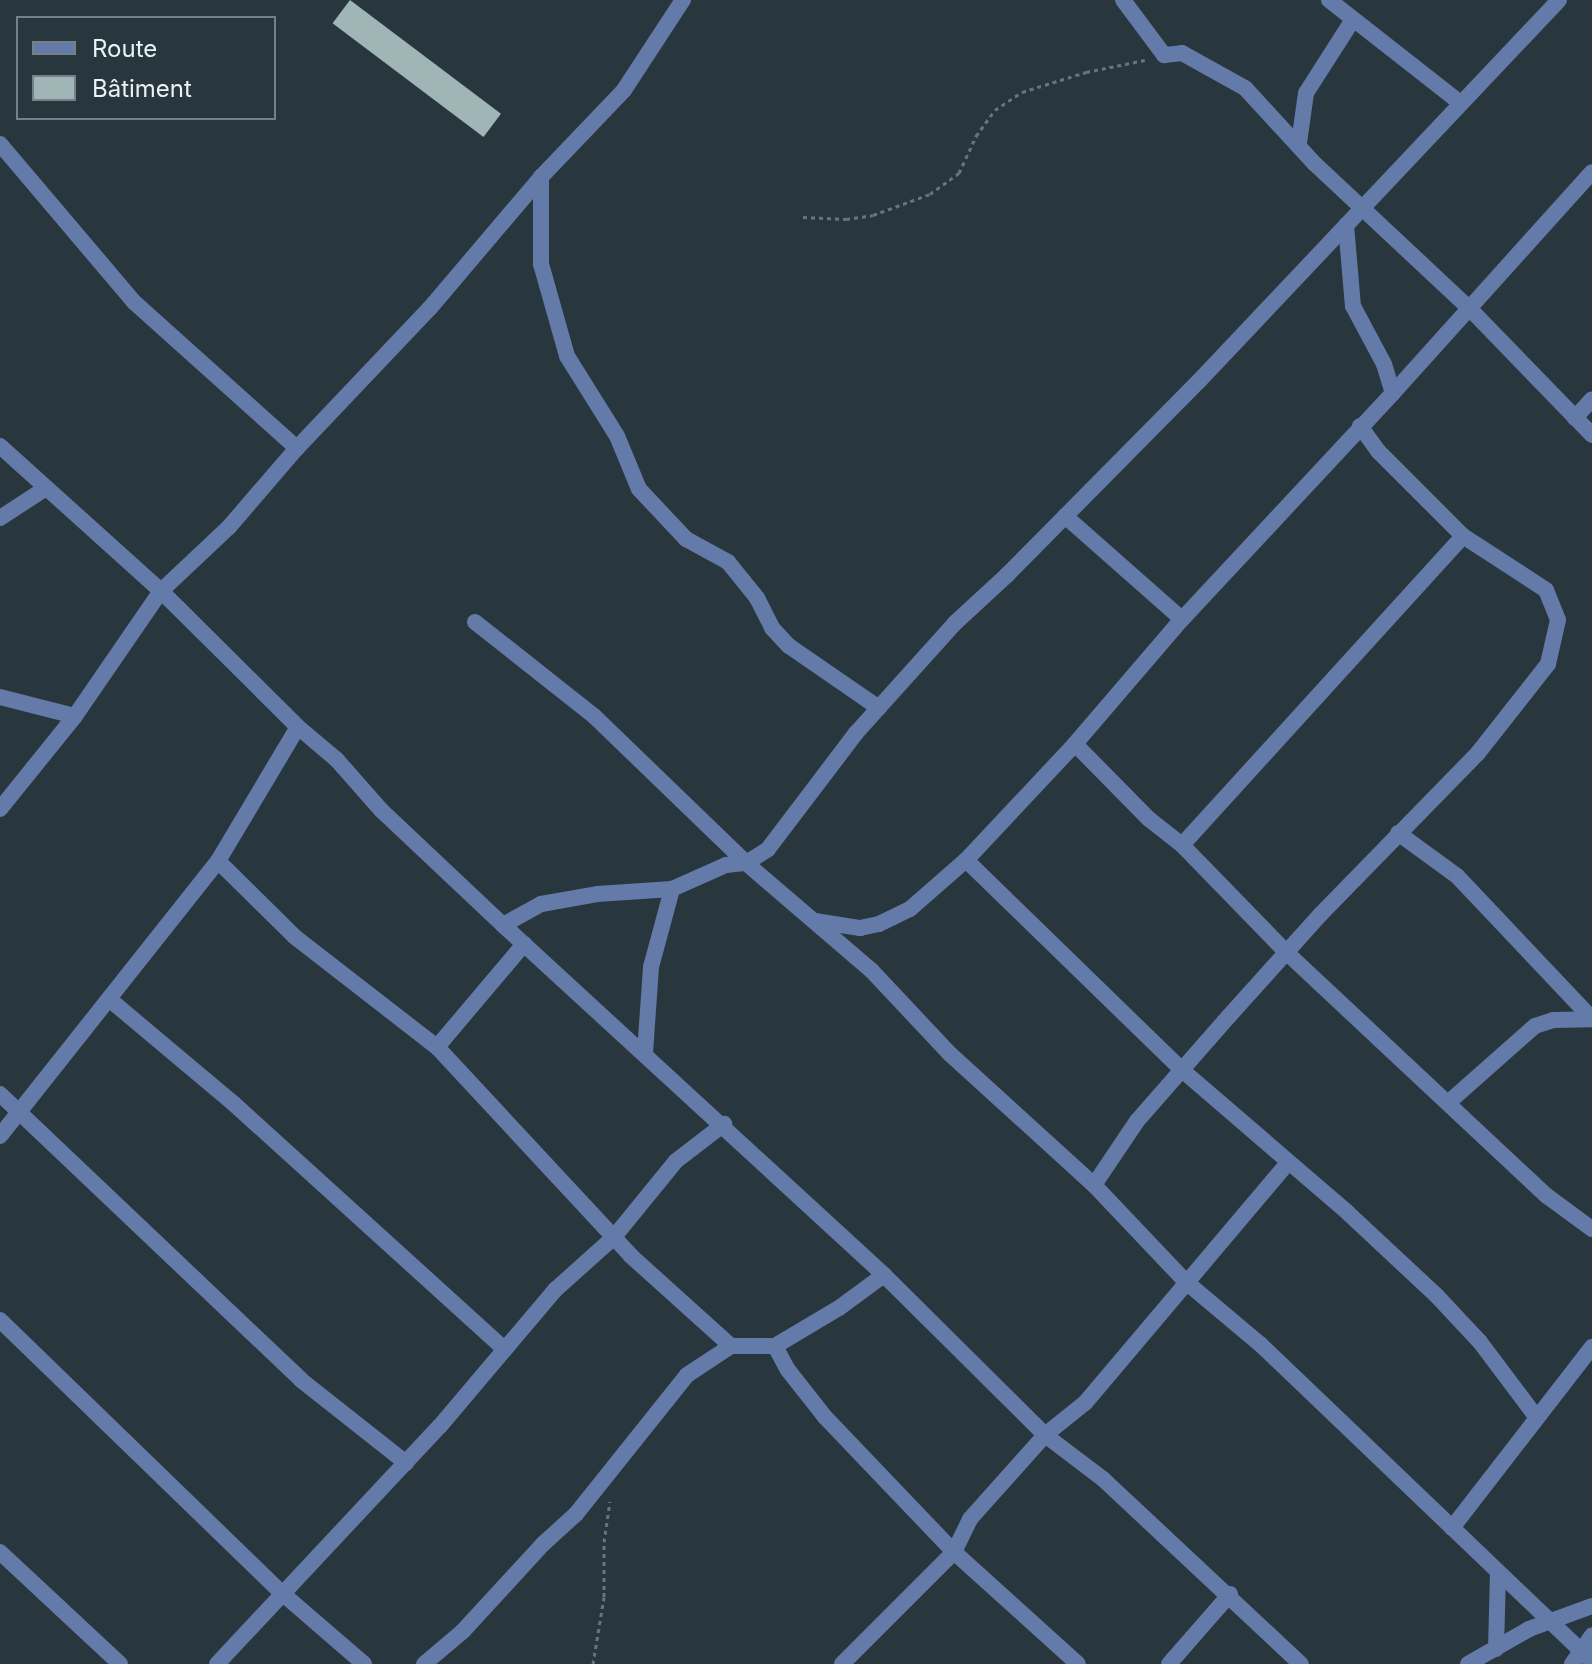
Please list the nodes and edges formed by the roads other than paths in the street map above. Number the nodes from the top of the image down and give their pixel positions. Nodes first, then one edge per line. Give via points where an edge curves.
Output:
1 (683, 0) edge
2 (1123, 0) edge
3 (1329, 0) edge
4 (1559, 0) edge
5 (1352, 21) junction
6 (1459, 102) junction
7 (1299, 143) junction
8 (0, 144) edge
9 (1592, 172) edge
10 (541, 177) junction
11 (1362, 208) junction
12 (1346, 225) junction
13 (1471, 310) junction
14 (1393, 393) junction
15 (1592, 399) edge
16 (1575, 418) junction
17 (1360, 426) junction
18 (1592, 435) edge
19 (0, 446) edge
20 (297, 448) junction
21 (46, 488) junction
22 (1065, 516) junction
23 (0, 518) edge
24 (1463, 536) junction
25 (161, 591) junction
26 (1182, 619) junction
27 (475, 622) dead end
28 (0, 697) edge
29 (879, 708) junction
30 (75, 716) junction
31 (298, 727) junction
32 (1075, 744) junction
33 (0, 809) edge
34 (1398, 833) junction
35 (1182, 845) junction
36 (966, 860) junction
37 (218, 861) junction
38 (746, 863) junction
39 (672, 889) junction
40 (815, 921) junction
41 (503, 925) junction
42 (524, 944) junction
43 (1286, 952) junction
44 (109, 999) junction
45 (1592, 1019) edge
46 (437, 1047) junction
47 (645, 1053) junction
48 (1182, 1070) junction
49 (0, 1094) edge
50 (1449, 1102) junction
51 (20, 1113) junction
52 (724, 1124) junction
53 (0, 1136) edge
54 (1287, 1164) junction
55 (1094, 1185) junction
56 (1592, 1229) edge
57 (614, 1237) junction
58 (884, 1275) junction
59 (1186, 1282) junction
60 (2, 1326) edge
61 (731, 1346) junction
62 (775, 1346) junction
63 (1592, 1347) edge
64 (504, 1349) junction
65 (1537, 1418) junction
66 (1045, 1435) junction
67 (406, 1463) junction
68 (1452, 1528) junction
69 (0, 1552) edge
70 (954, 1552) junction
71 (1498, 1574) junction
72 (283, 1594) junction
73 (1230, 1594) junction
74 (1592, 1606) edge
75 (1550, 1620) junction
76 (1592, 1635) edge
77 (1496, 1649) junction
78 (1582, 1659) edge
79 (120, 1664) edge
80 (217, 1664) edge
81 (364, 1664) edge
82 (424, 1664) edge
83 (842, 1664) edge
84 (1078, 1664) edge
85 (1169, 1664) edge
86 (1301, 1664) edge
87 (1468, 1664) edge

1 - 10 street via 624,90
2 - 7 street via 1164,55 1182,53 1245,88
3 - 5 street
4 - 6 street
5 - 6 street
5 - 7 street via 1306,93
6 - 11 street
7 - 11 street
8 - 20 street via 134,302
9 - 13 street
10 - 20 street via 430,308
10 - 29 street via 541,264 567,356 617,436 639,489 686,539 728,562 789,646
11 - 12 street
11 - 13 street
12 - 14 street via 1353,306
12 - 22 street
13 - 14 street
13 - 16 street
14 - 17 street
15 - 16 street
16 - 18 street
17 - 24 street
17 - 26 street
19 - 21 street
20 - 25 street via 229,527
21 - 23 street
21 - 25 street
22 - 26 street
22 - 29 street via 955,623
24 - 34 street via 1546,590 1558,620 1554,647 1548,664 1478,753
24 - 35 street
25 - 30 street
25 - 31 street
26 - 32 street
27 - 38 street via 594,716
28 - 30 street
29 - 38 street via 782,835
30 - 33 street
31 - 37 street
31 - 41 street
32 - 35 street
32 - 36 street
34 - 43 street
34 - 45 street via 1457,876
35 - 43 street
36 - 40 street via 910,909 872,927
36 - 48 street
37 - 44 street
37 - 46 street via 295,937
38 - 39 street via 726,865
38 - 40 street
39 - 41 street via 541,904
39 - 47 street via 651,967
40 - 55 street
41 - 42 street
42 - 46 street
42 - 47 street
43 - 48 street
43 - 50 street
44 - 51 street
44 - 64 street via 233,1103
45 - 50 street via 1535,1026
46 - 57 street
47 - 52 street
48 - 54 street
48 - 55 street via 1137,1121
49 - 51 street
50 - 56 street via 1547,1196
51 - 53 street
51 - 67 street via 301,1380
52 - 57 street via 676,1161
52 - 58 street
54 - 59 street
54 - 65 street via 1436,1295 1480,1342
55 - 59 street
57 - 61 street
57 - 64 street via 555,1290
58 - 62 street
58 - 66 street
59 - 66 street via 1085,1403
59 - 68 street via 1260,1344
60 - 72 street
61 - 62 street
61 - 82 street via 687,1375 576,1514
62 - 70 street via 825,1417
63 - 65 street
64 - 67 street
65 - 68 street
66 - 70 street via 970,1519
66 - 73 street via 1103,1479
67 - 72 street
68 - 71 street
69 - 79 street
70 - 83 street
70 - 84 street
71 - 75 street
71 - 77 street
72 - 80 street
72 - 81 street
73 - 85 street
73 - 86 street
74 - 75 street
75 - 77 street
75 - 78 street
76 - 78 street
77 - 87 street

